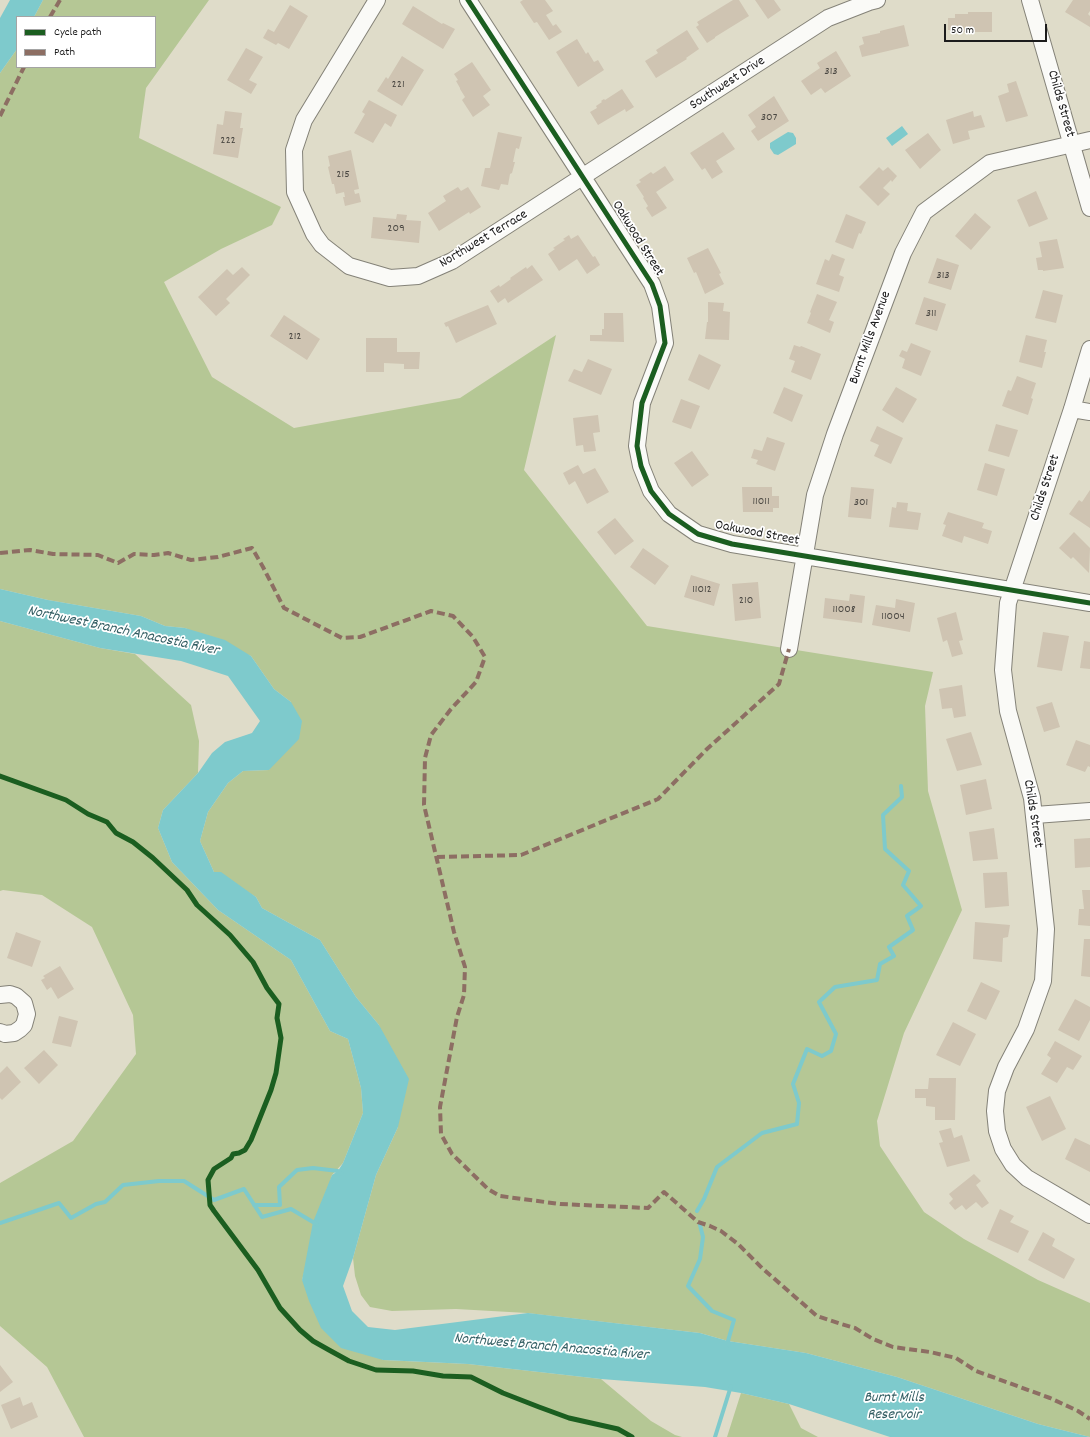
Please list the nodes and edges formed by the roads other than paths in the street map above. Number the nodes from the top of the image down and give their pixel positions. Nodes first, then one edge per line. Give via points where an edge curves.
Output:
1 (377, 0) edge
2 (468, 0) edge
3 (877, 0) edge
4 (1030, 0) edge
5 (1090, 140) edge
6 (1072, 144) junction
7 (584, 178) junction
8 (1090, 208) edge
9 (1090, 349) edge
10 (1072, 409) junction
11 (1090, 412) edge
12 (805, 556) junction
13 (1012, 591) junction
14 (1090, 603) edge
15 (789, 649) dead end
16 (1090, 811) edge
17 (1035, 815) junction
18 (0, 996) edge
19 (0, 1032) edge
20 (1090, 1215) edge

1 - 7 street, Northwest Terrace via 304,120 294,150 295,192 314,234 322,245 349,266 390,278 418,276 452,261
2 - 7 street, Oakwood Street
3 - 7 street, Southwest Drive via 828,18
4 - 6 street, Childs Street
5 - 6 street, Burnt Mills Avenue
6 - 8 street, Childs Street
6 - 12 street, Burnt Mills Avenue via 990,163 924,212 903,253 835,434 816,495
7 - 12 street, Oakwood Street via 652,284 660,306 665,343 642,403 638,446 641,466 651,490 669,514 698,534 732,544
9 - 10 street, Childs Street
10 - 11 street
10 - 13 street, Childs Street
12 - 13 street, Oakwood Street
12 - 15 street, Burnt Mills Avenue
13 - 14 street, Oakwood Street
13 - 17 street, Childs Street via 1008,603 1003,670 1008,711
16 - 17 street
17 - 20 street, Childs Street via 1046,929 1043,981 1026,1029 1006,1067 997,1091 997,1131 1003,1149 1013,1165 1028,1178
18 - 19 street via 16,996 24,1003 28,1014 24,1025 14,1033

